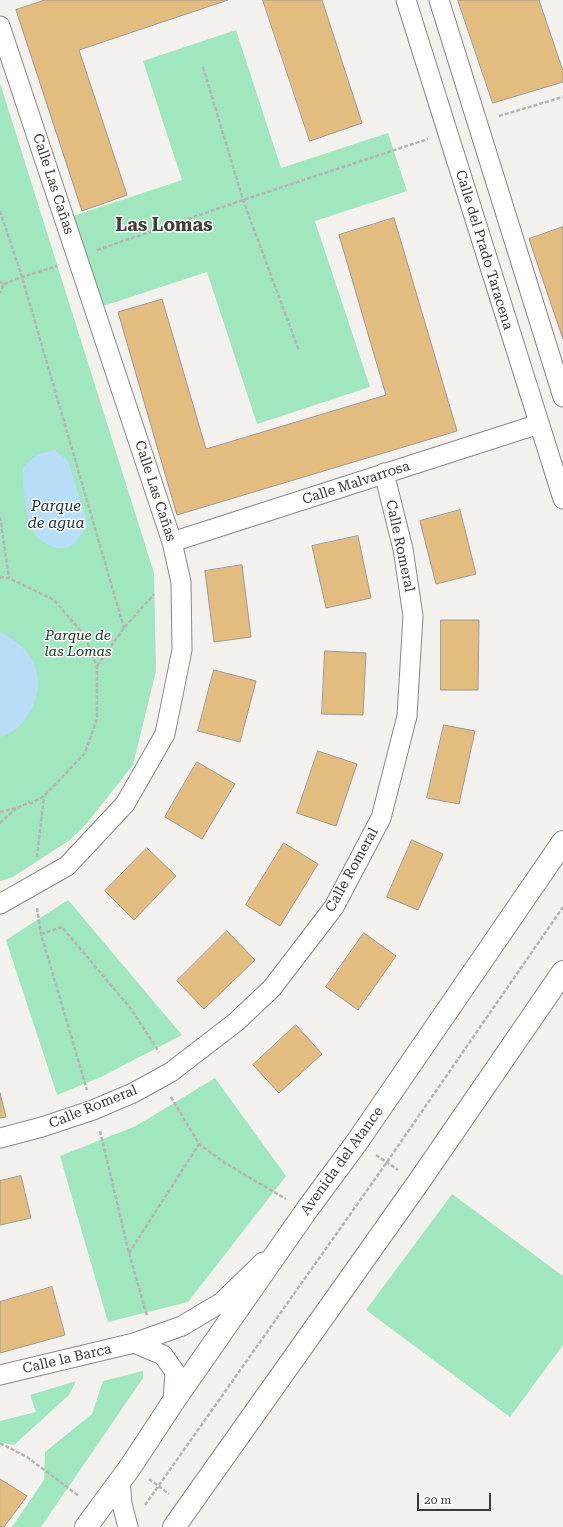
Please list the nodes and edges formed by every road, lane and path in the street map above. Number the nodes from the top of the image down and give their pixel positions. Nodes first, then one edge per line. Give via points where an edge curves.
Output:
1 (406, 0) edge
2 (439, 0) edge
3 (0, 26) edge
4 (203, 67) dead end
5 (563, 97) edge
6 (477, 122) junction
7 (447, 132) junction
8 (243, 200) junction
9 (0, 211) edge
10 (77, 257) junction
11 (22, 277) junction
12 (0, 282) edge
13 (4, 284) junction
14 (0, 293) edge
15 (299, 351) dead end
16 (563, 397) edge
17 (539, 424) junction
18 (384, 473) junction
19 (563, 499) edge
20 (0, 517) edge
21 (172, 542) junction
22 (0, 577) edge
23 (9, 578) junction
24 (154, 594) dead end
25 (124, 628) junction
26 (97, 667) junction
27 (44, 796) junction
28 (30, 804) dead end
29 (18, 808) junction
30 (0, 812) edge
31 (0, 823) edge
32 (563, 842) edge
33 (34, 885) junction
34 (0, 904) edge
35 (563, 907) edge
36 (41, 934) junction
37 (563, 972) edge
38 (162, 1057) dead end
39 (170, 1096) dead end
40 (93, 1110) junction
41 (106, 1128) dead end
42 (0, 1138) edge
43 (357, 1142) junction
44 (199, 1144) junction
45 (387, 1162) junction
46 (418, 1182) junction
47 (306, 1211) junction
48 (285, 1242) junction
49 (129, 1253) junction
50 (148, 1322) dead end
51 (134, 1343) junction
52 (0, 1375) edge
53 (173, 1402) junction
54 (0, 1443) edge
55 (125, 1473) junction
56 (158, 1486) junction
57 (188, 1507) junction
58 (142, 1509) dead end
59 (92, 1519) edge
60 (128, 1527) edge
61 (174, 1527) edge

1 - 7 street, Calle del Prado Taracena
2 - 6 street
3 - 10 street, Calle Las Cañas
4 - 8 path
5 - 6 path
6 - 16 street
7 - 8 path
7 - 17 street, Calle del Prado Taracena
8 - 10 path
8 - 15 path
9 - 11 path
10 - 11 path
10 - 21 street, Calle Las Cañas
11 - 13 path
11 - 25 path
12 - 13 path
13 - 14 path
17 - 18 street, Calle Malvarrosa
17 - 19 street, Calle del Prado Taracena
18 - 21 street, Calle Malvarrosa
18 - 40 street, Calle Romeral via 403,549 413,616 408,716 381,818 334,907 272,988 236,1022 171,1072 133,1093
20 - 23 path
21 - 33 street, Calle Las Cañas via 181,582 182,650 164,734 125,804 67,866
22 - 23 path
23 - 26 path via 54,600 85,636
24 - 25 path
25 - 26 path
26 - 27 path via 97,719 84,753
27 - 28 path
27 - 29 path
27 - 33 path
29 - 30 path
29 - 31 path
32 - 43 main road, Avenida del Atance
33 - 34 street, Calle Las Cañas
33 - 36 path
35 - 45 path
36 - 38 path via 62,927 131,1009
36 - 40 path
37 - 46 main road
39 - 44 path
40 - 42 street, Calle Romeral
41 - 49 path via 99,1130
43 - 45 path
43 - 47 main road, Avenida del Atance
44 - 47 path
44 - 49 path
45 - 46 path
45 - 56 path
46 - 57 main road
47 - 48 main road, Avenida del Atance
48 - 51 street, Calle la Barca via 222,1302 182,1326
48 - 53 main road, Avenida del Atance
49 - 50 path
51 - 52 street, Calle la Barca
51 - 53 street via 163,1355 175,1372
53 - 55 main road, Avenida del Atance
54 - 59 path via 26,1457
55 - 56 path
55 - 59 main road, Avenida del Atance
55 - 60 street via 122,1504
56 - 57 path
56 - 58 path
57 - 61 main road

